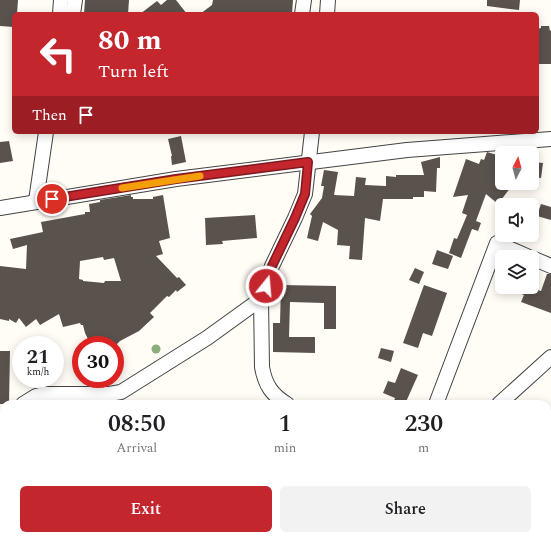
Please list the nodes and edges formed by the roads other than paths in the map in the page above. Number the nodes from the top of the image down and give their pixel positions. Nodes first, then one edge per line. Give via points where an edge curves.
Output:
1 (61, 0) edge
2 (75, 0) edge
3 (304, 0) edge
4 (328, 0) edge
5 (60, 12) edge
6 (74, 12) edge
7 (302, 12) edge
8 (327, 12) edge
9 (46, 134) edge
10 (312, 134) edge
11 (551, 139) edge
12 (308, 162) junction
13 (36, 202) junction
14 (0, 208) edge
15 (513, 250) edge
16 (539, 261) edge
17 (551, 266) edge
18 (261, 299) junction
19 (551, 356) edge
20 (30, 400) edge
21 (281, 400) edge
22 (438, 400) edge
23 (503, 400) edge

1 - 5 street
2 - 6 street
3 - 7 street
4 - 8 street
9 - 13 street
10 - 12 street
11 - 12 street via 407,150
12 - 13 street via 176,179
12 - 18 street via 305,194 272,266
13 - 14 street
15 - 22 street via 497,243
16 - 17 street
18 - 20 street via 208,338 121,392 44,394
18 - 21 street via 264,378 269,388
19 - 23 street

